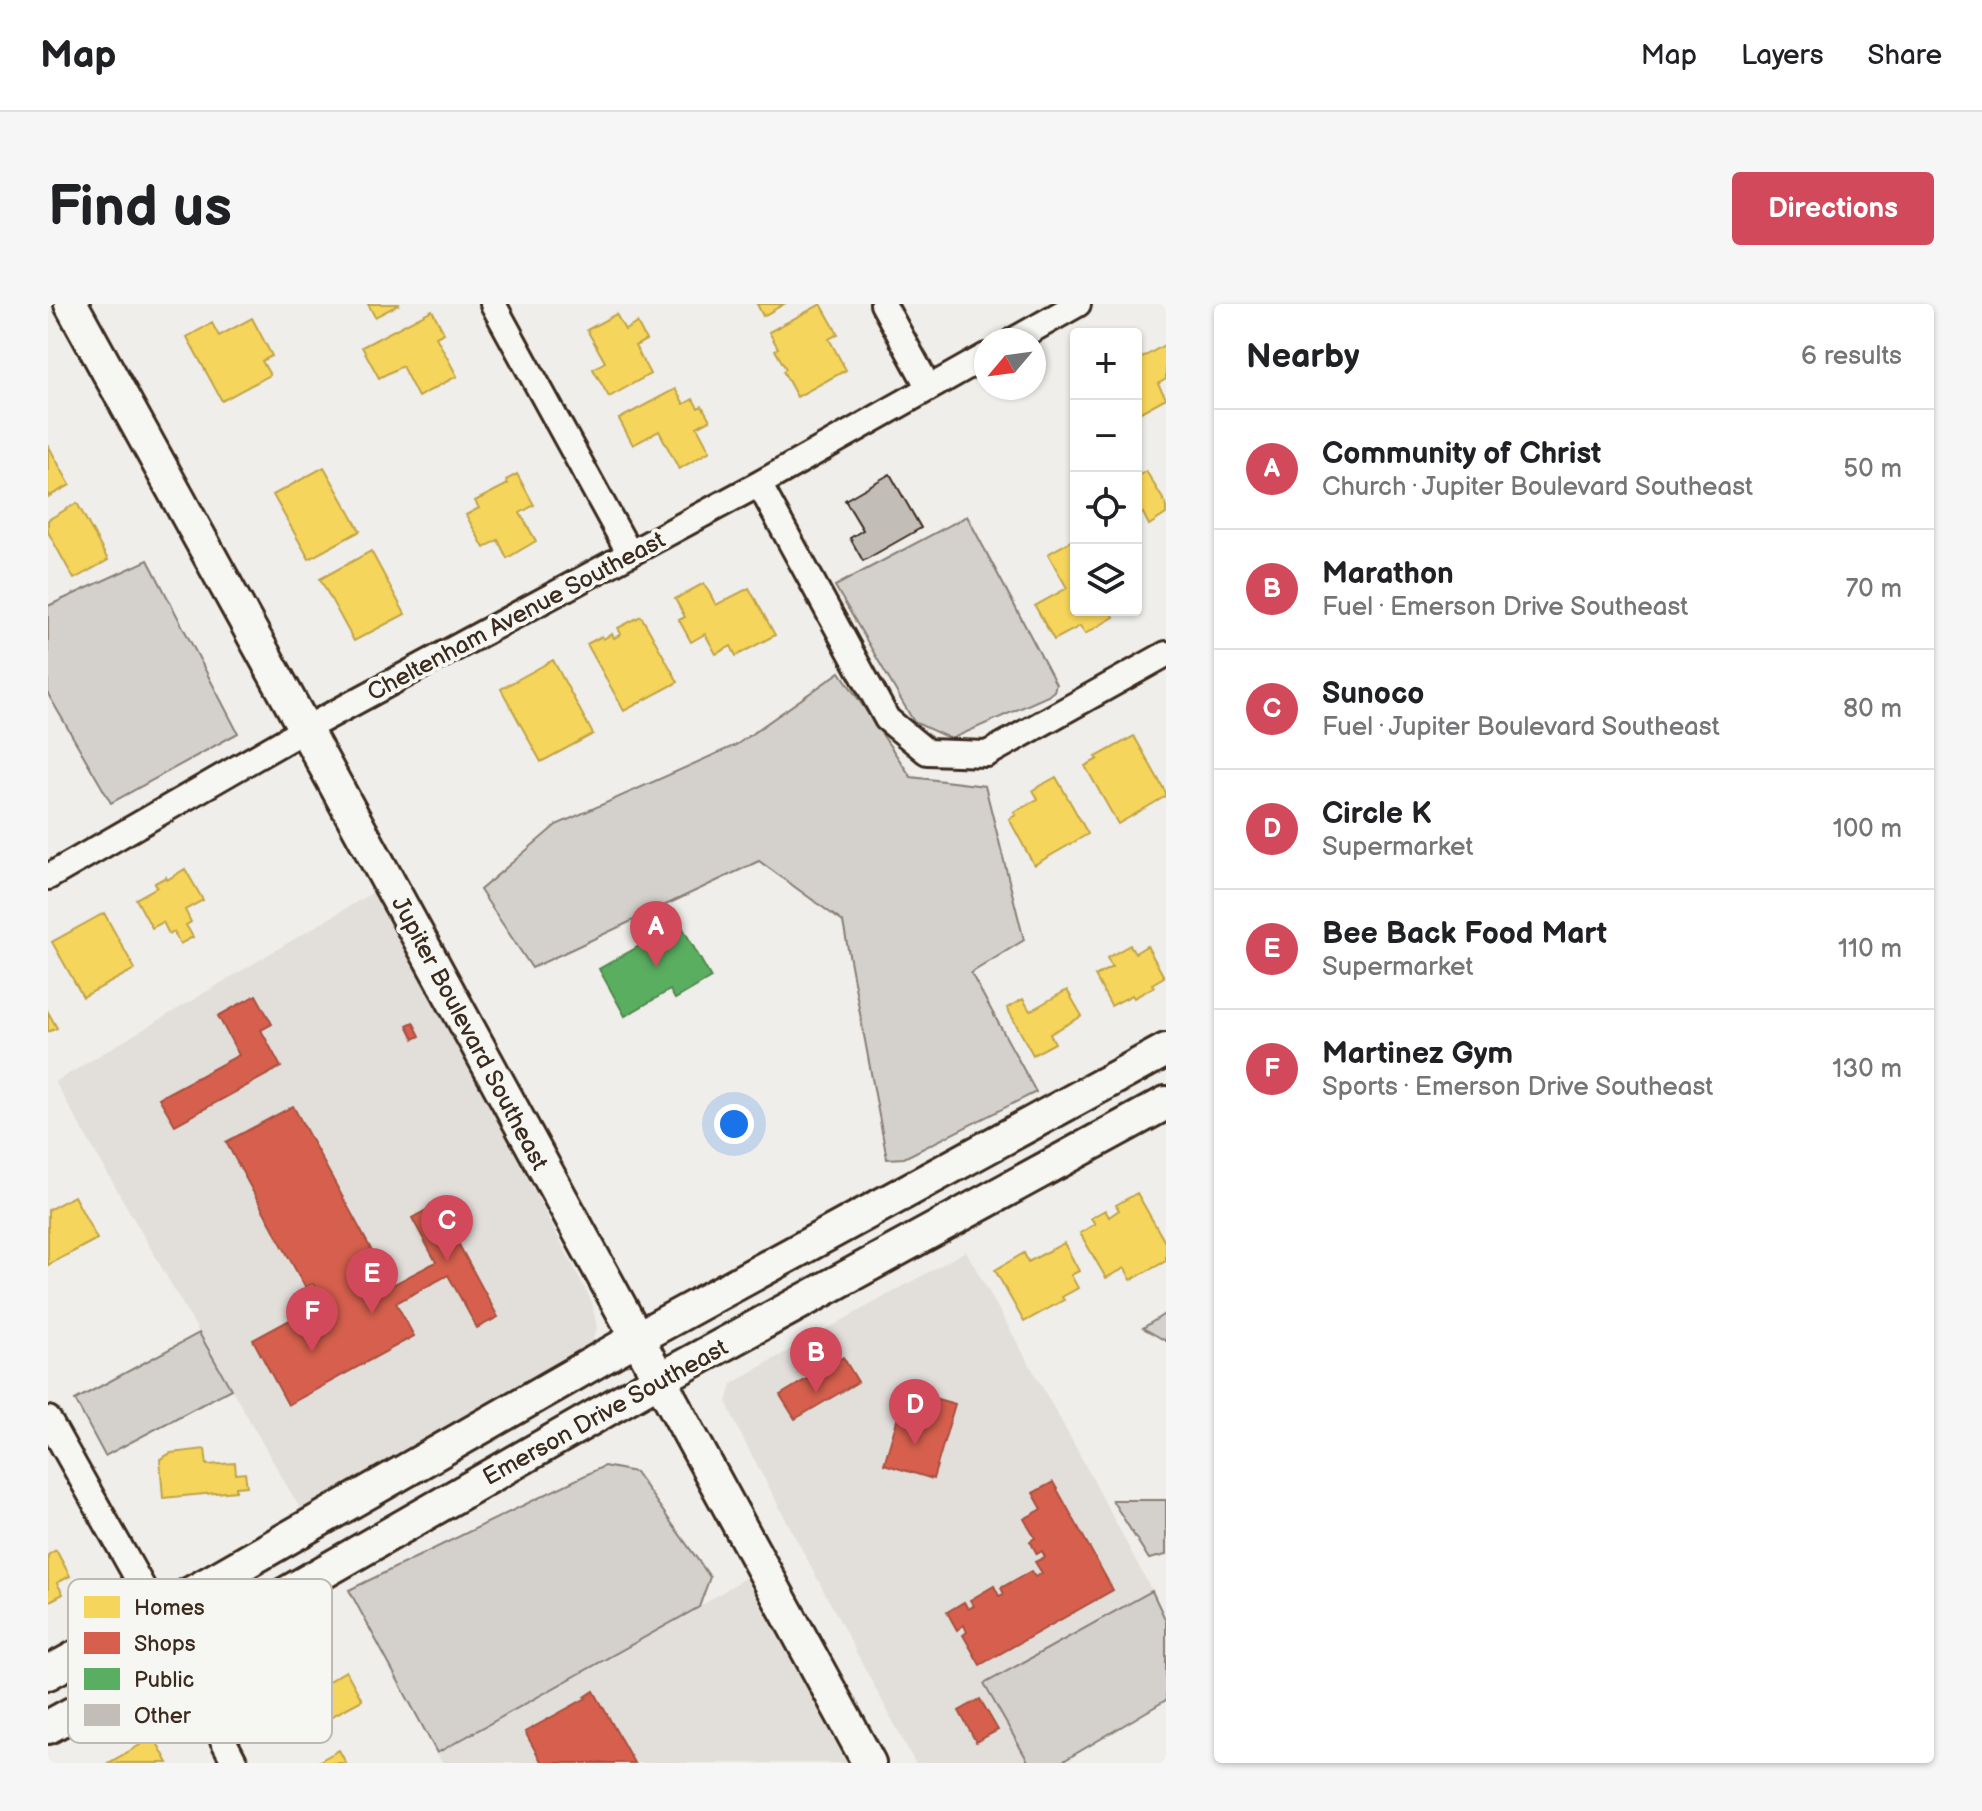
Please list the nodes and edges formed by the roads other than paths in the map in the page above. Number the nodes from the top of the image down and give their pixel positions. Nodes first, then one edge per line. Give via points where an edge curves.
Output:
1 (71, 304) edge
2 (493, 304) edge
3 (883, 304) edge
4 (1078, 304) edge
5 (1035, 328) edge
6 (974, 363) edge
7 (929, 388) junction
8 (759, 484) junction
9 (630, 554) junction
10 (1166, 654) edge
11 (305, 729) junction
12 (48, 877) edge
13 (1166, 1050) edge
14 (1166, 1103) edge
15 (637, 1338) junction
16 (660, 1379) junction
17 (48, 1419) edge
18 (138, 1579) edge
19 (216, 1579) edge
20 (311, 1579) edge
21 (68, 1662) edge
22 (48, 1673) edge
23 (68, 1716) edge
24 (48, 1727) edge
25 (225, 1743) edge
26 (235, 1763) edge
27 (869, 1763) edge

1 - 11 street, Jupiter Boulevard Southeast
2 - 9 street
3 - 7 street
4 - 5 street
6 - 7 street, Cheltenham Avenue Southeast
7 - 8 street, Cheltenham Avenue Southeast
8 - 9 street, Cheltenham Avenue Southeast
8 - 10 street via 887,719 927,752 987,754
9 - 11 street, Cheltenham Avenue Southeast
11 - 12 street, Cheltenham Avenue Southeast
11 - 15 street, Jupiter Boulevard Southeast
13 - 15 street, Emerson Drive Southeast
14 - 16 street, Emerson Drive Southeast
15 - 16 street, Jupiter Boulevard Southeast
15 - 19 street, Emerson Drive Southeast
16 - 20 street, Emerson Drive Southeast
16 - 27 street, Jupiter Boulevard Southeast
17 - 18 street
21 - 22 street, Emerson Drive Southeast
23 - 24 street, Emerson Drive Southeast
25 - 26 street

